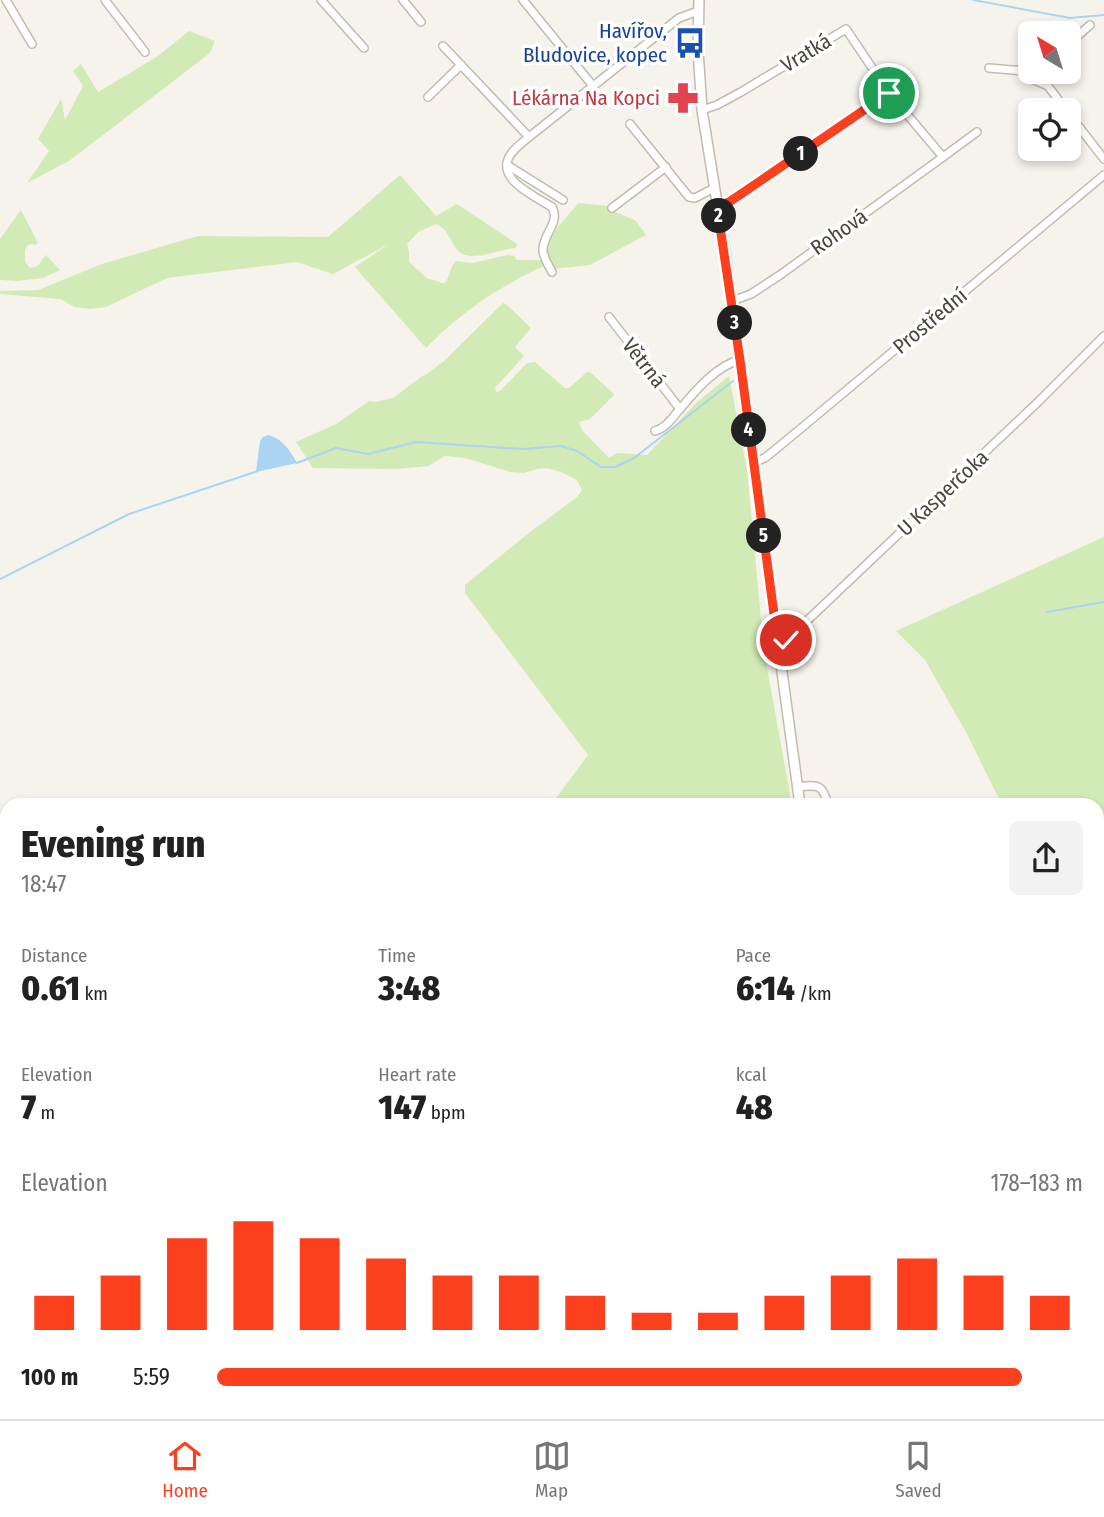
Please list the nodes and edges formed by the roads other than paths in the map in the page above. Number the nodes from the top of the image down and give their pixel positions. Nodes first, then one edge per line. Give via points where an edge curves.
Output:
1 (6, 0) edge
2 (105, 0) edge
3 (321, 0) edge
4 (403, 0) edge
5 (523, 0) edge
6 (699, 0) edge
7 (698, 11) junction
8 (422, 22) dead end
9 (1090, 25) dead end
10 (1082, 32) edge
11 (32, 44) dead end
12 (443, 47) dead end
13 (365, 48) dead end
14 (145, 52) dead end
15 (461, 65) junction
16 (989, 68) dead end
17 (1018, 71) edge
18 (1043, 84) edge
19 (593, 86) junction
20 (889, 93) junction
21 (428, 97) dead end
22 (1057, 98) edge
23 (702, 110) junction
24 (631, 124) dead end
25 (1081, 129) edge
26 (977, 132) dead end
27 (529, 137) junction
28 (943, 157) junction
29 (1104, 159) edge
30 (507, 165) junction
31 (666, 167) junction
32 (1104, 175) edge
33 (714, 188) junction
34 (563, 200) dead end
35 (717, 207) junction
36 (612, 208) dead end
37 (552, 272) dead end
38 (732, 301) junction
39 (609, 317) dead end
40 (1104, 337) edge
41 (740, 360) junction
42 (680, 409) junction
43 (655, 431) dead end
44 (754, 462) junction
45 (778, 644) junction
46 (797, 787) junction
47 (799, 798) edge
48 (826, 798) edge

1 - 11 street
2 - 14 street
3 - 13 street
4 - 8 street
5 - 19 street
6 - 7 street
7 - 19 street via 679,18
7 - 23 street
9 - 10 street
12 - 15 street
15 - 21 street
15 - 27 street
16 - 17 street
18 - 22 street
19 - 27 street
20 - 23 street, Vratká via 846,29 740,93
20 - 28 street
20 - 35 street
23 - 33 street
24 - 31 street
25 - 29 street
26 - 28 street, Rohová
27 - 30 street
28 - 38 street, Rohová via 780,275
30 - 34 street
30 - 37 street via 513,181 555,212 543,249
31 - 33 street via 689,197
31 - 36 street
32 - 44 street, Prostřední via 799,430
33 - 35 street
35 - 38 street
38 - 41 street
39 - 42 street, Větrná
40 - 45 street, U Kasperčoka
41 - 42 street, Větrná via 719,369
41 - 44 street
42 - 43 street, Větrná
44 - 45 street
45 - 46 street
46 - 47 street
46 - 48 street via 815,785

